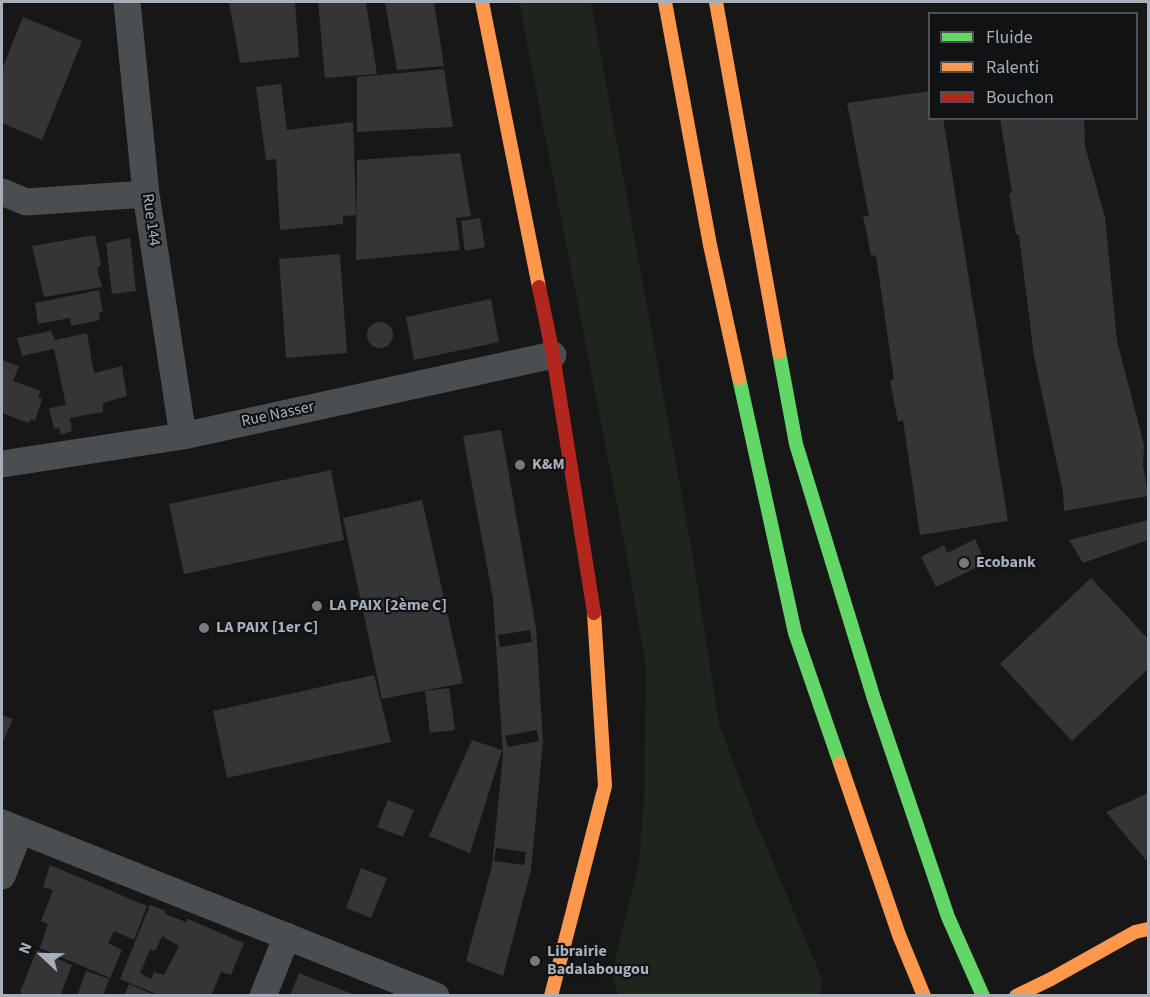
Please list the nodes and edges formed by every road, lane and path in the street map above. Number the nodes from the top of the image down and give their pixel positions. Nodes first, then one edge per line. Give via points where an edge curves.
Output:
1 (127, 2) edge
2 (482, 2) edge
3 (665, 2) edge
4 (716, 2) edge
5 (2, 192) edge
6 (146, 194) junction
7 (553, 355) junction
8 (183, 436) junction
9 (2, 464) edge
10 (11, 826) edge
11 (2, 876) edge
12 (1149, 929) edge
13 (287, 936) junction
14 (1055, 987) edge
15 (263, 996) edge
16 (436, 996) edge
17 (551, 996) edge
18 (924, 996) edge
19 (983, 996) edge
20 (1016, 996) edge

1 - 6 street, Rue 144
2 - 7 main road
3 - 18 main road via 710,245 795,633 899,935
4 - 19 main road via 796,444 874,699 948,917
5 - 6 street via 26,202
6 - 8 street, Rue 144
7 - 8 street, Rue Nasser
7 - 17 main road via 596,627 605,786
8 - 9 street, Rue Nasser
10 - 11 street
10 - 13 street
12 - 14 main road via 1135,932
13 - 15 street
13 - 16 street
14 - 20 main road

